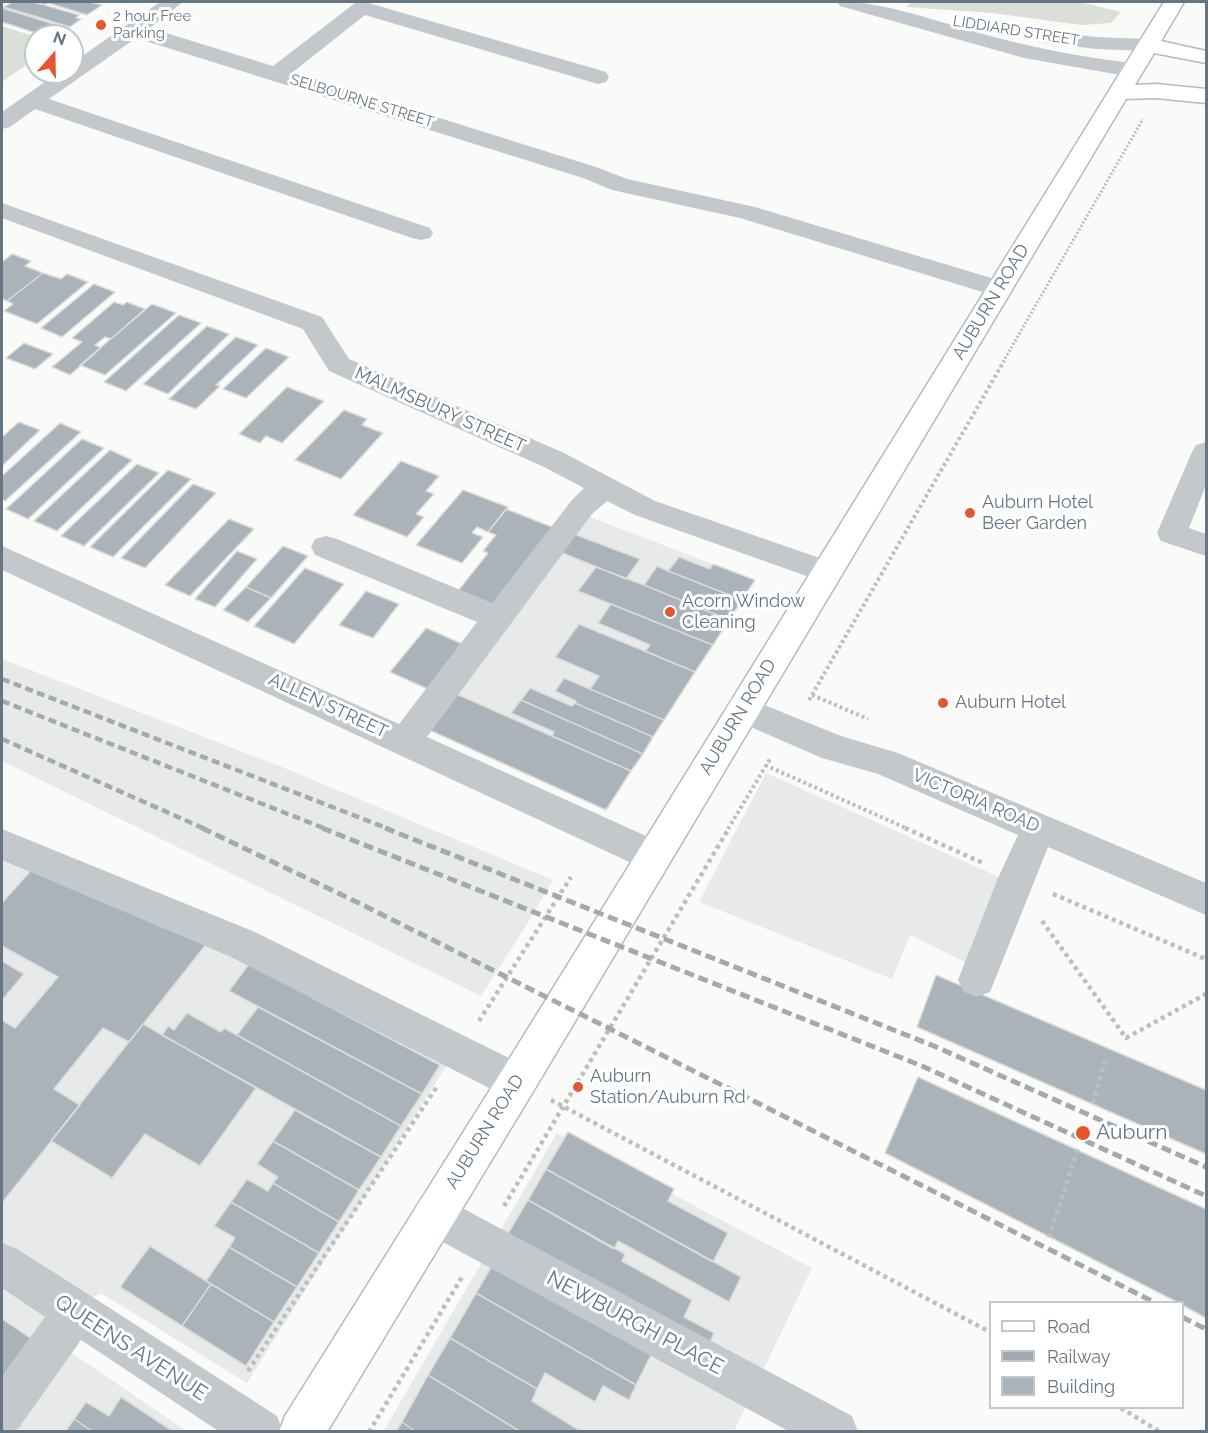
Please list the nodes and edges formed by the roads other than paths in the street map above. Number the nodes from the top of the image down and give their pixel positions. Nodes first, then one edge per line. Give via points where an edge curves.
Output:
1 (173, 2) edge
2 (847, 2) edge
3 (1174, 2) edge
4 (885, 13) junction
5 (134, 30) junction
6 (1147, 45) junction
7 (1206, 57) edge
8 (1132, 70) junction
9 (277, 74) junction
10 (598, 77) dead end
11 (1206, 79) edge
12 (1118, 93) junction
13 (1206, 96) edge
14 (32, 101) junction
15 (2, 122) edge
16 (2, 210) edge
17 (421, 233) dead end
18 (999, 290) junction
19 (1206, 452) edge
20 (605, 486) junction
21 (1206, 545) edge
22 (326, 546) dead end
23 (2, 557) edge
24 (826, 572) junction
25 (498, 618) junction
26 (742, 709) junction
27 (405, 741) junction
28 (1039, 828) junction
29 (2, 844) edge
30 (653, 856) junction
31 (1206, 899) edge
32 (977, 980) dead end
33 (517, 1082) junction
34 (434, 1214) junction
35 (2, 1264) edge
36 (76, 1311) junction
37 (2, 1413) edge
38 (261, 1431) edge
39 (301, 1431) edge
40 (836, 1431) edge

1 - 5 street
2 - 4 street, LIDDIARD STREET
3 - 6 main road, AUBURN ROAD
4 - 6 street, LIDDIARD STREET via 1070,40
4 - 8 street, LIDDIARD STREET via 1072,62
5 - 9 street, SELBOURNE STREET
5 - 14 street
6 - 7 main road
6 - 8 main road, AUBURN ROAD
8 - 11 main road
8 - 12 main road, AUBURN ROAD
9 - 10 street via 362,7
9 - 18 street, SELBOURNE STREET via 620,184 746,212
12 - 13 main road via 1156,91
12 - 18 main road, AUBURN ROAD
14 - 15 street
14 - 17 street
16 - 20 street, MALMSBURY STREET via 313,323 339,365
18 - 24 main road, AUBURN ROAD
19 - 21 street via 1172,533
20 - 24 street, MALMSBURY STREET via 645,508
20 - 25 street via 582,507
22 - 25 street
23 - 27 street, ALLEN STREET
24 - 26 main road, AUBURN ROAD
25 - 27 street
26 - 28 street, VICTORIA ROAD via 834,748 886,763
26 - 30 main road, AUBURN ROAD
27 - 30 street, ALLEN STREET
28 - 31 street, VICTORIA ROAD
28 - 32 street
29 - 33 street via 242,944
30 - 33 main road, AUBURN ROAD
33 - 34 main road, AUBURN ROAD
34 - 39 main road, AUBURN ROAD
34 - 40 street, NEWBURGH PLACE
35 - 36 street, QUEENS AVENUE
36 - 37 street
36 - 38 street, QUEENS AVENUE

